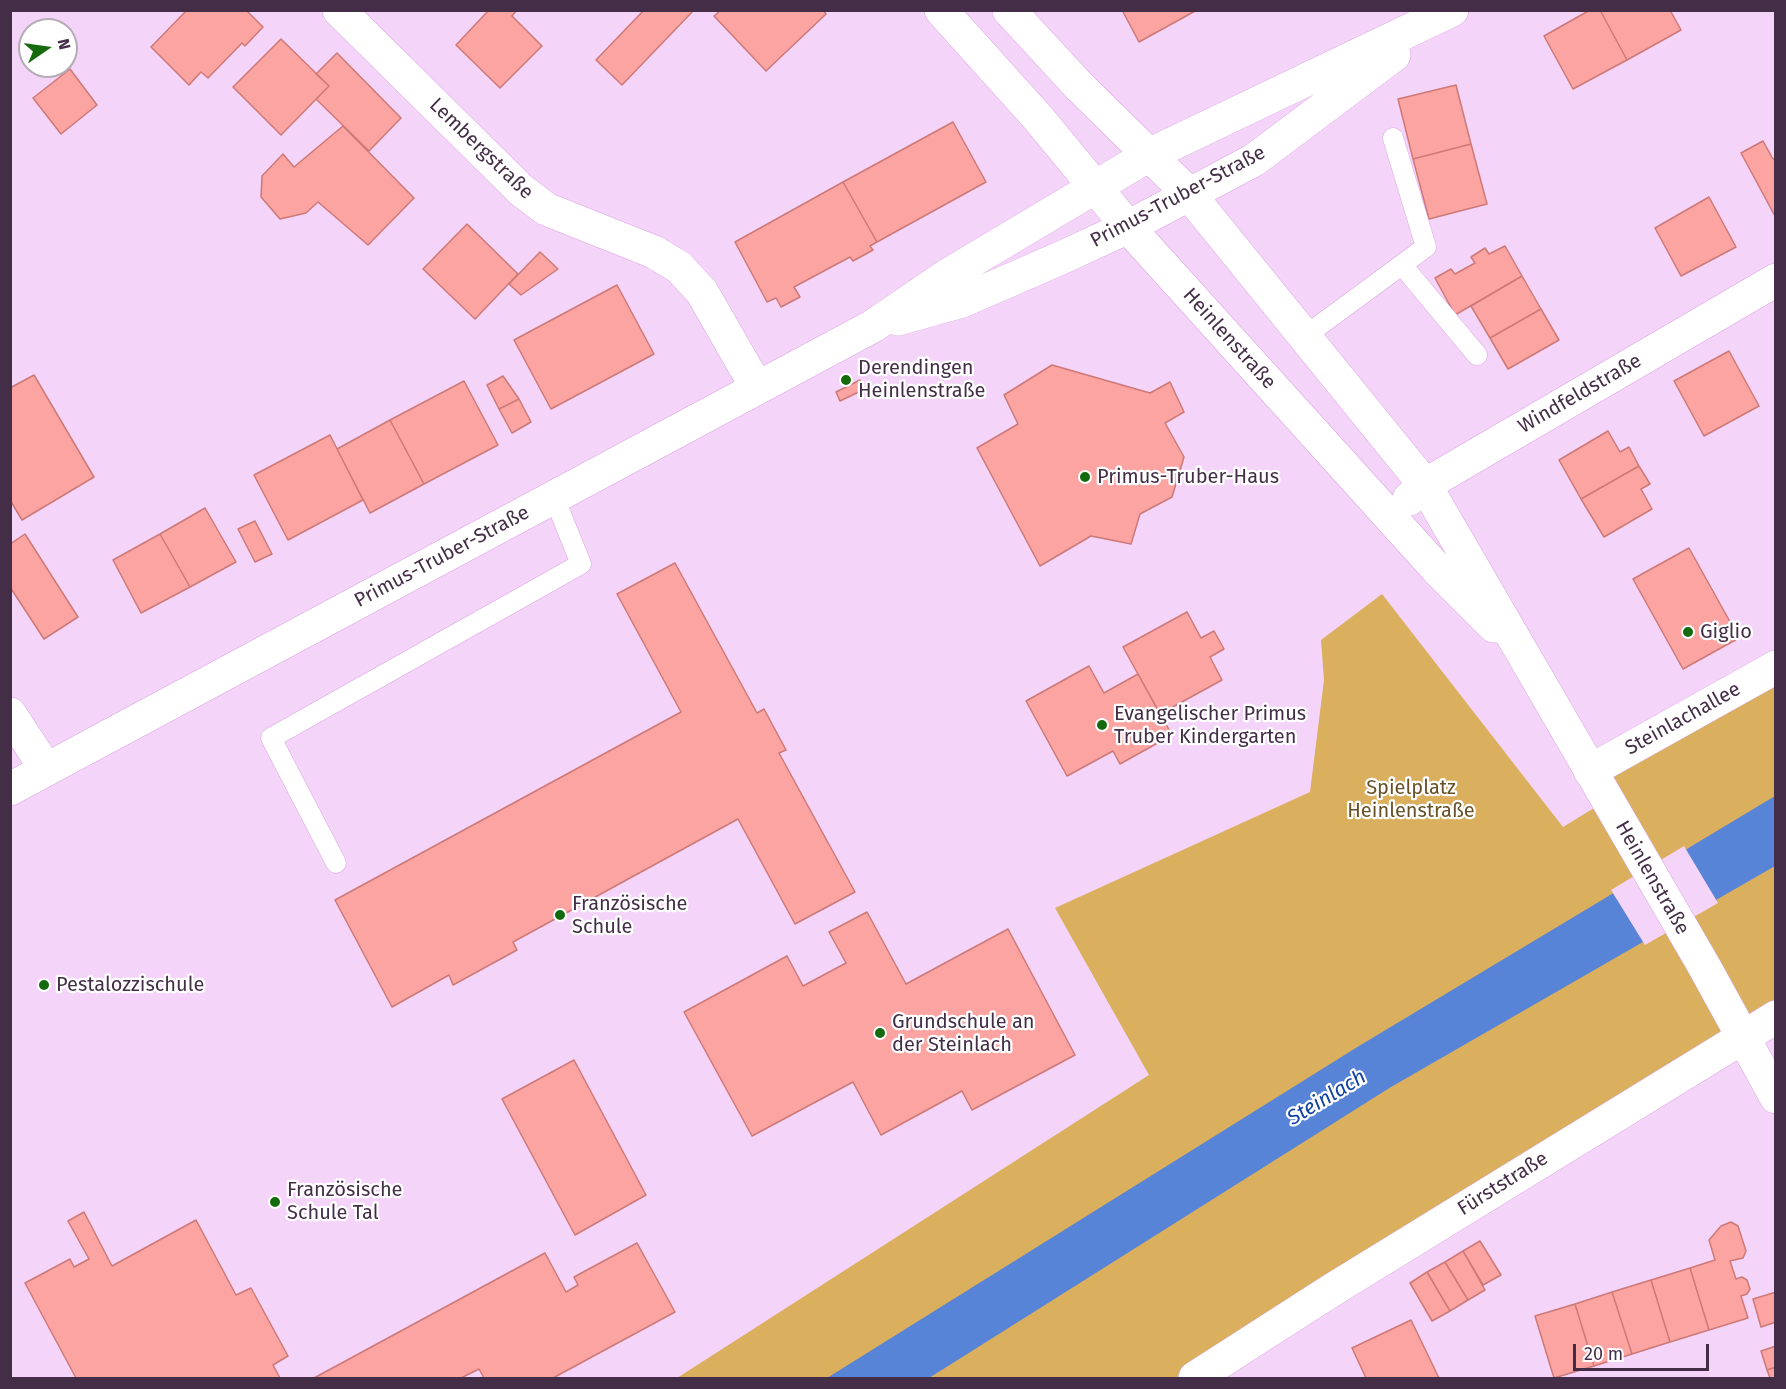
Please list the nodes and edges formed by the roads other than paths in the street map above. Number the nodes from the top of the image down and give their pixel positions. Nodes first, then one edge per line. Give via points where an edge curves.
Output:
1 (339, 10) edge
2 (941, 10) edge
3 (1009, 10) edge
4 (1452, 10) edge
5 (1393, 138) dead end
6 (1149, 155) junction
7 (1094, 187) junction
8 (1189, 194) junction
9 (1128, 227) junction
10 (1402, 265) junction
11 (1776, 280) edge
12 (873, 326) junction
13 (1305, 336) junction
14 (1477, 355) dead end
15 (757, 388) junction
16 (1425, 485) junction
17 (554, 497) junction
18 (1389, 516) junction
19 (1526, 660) junction
20 (1776, 667) edge
21 (10, 714) edge
22 (46, 769) junction
23 (1590, 771) junction
24 (10, 789) edge
25 (336, 863) dead end
26 (1776, 1017) edge
27 (1743, 1035) junction
28 (1776, 1097) edge
29 (1234, 1367) edge
30 (1195, 1378) edge

1 - 15 street, Lembergstraße via 521,190 546,209 654,252 679,267 702,292
2 - 7 street, Heinlenstraße
3 - 6 street, Heinlenstraße
4 - 6 street, Primus-Truber-Straße
4 - 8 street, Primus-Truber-Straße via 1254,160
5 - 10 lane via 1426,247
6 - 7 street, Primus-Truber-Straße
6 - 8 street, Heinlenstraße
7 - 9 street, Heinlenstraße
7 - 12 street, Primus-Truber-Straße via 948,274
8 - 9 street, Primus-Truber-Straße
8 - 13 street, Heinlenstraße
9 - 12 street, Primus-Truber-Straße via 962,301
9 - 18 street, Heinlenstraße
10 - 13 lane
10 - 14 lane
11 - 16 street, Windfeldstraße
12 - 15 street, Primus-Truber-Straße
13 - 16 street, Heinlenstraße
15 - 17 street, Primus-Truber-Straße
16 - 18 street, Windfeldstraße
16 - 19 street, Heinlenstraße
17 - 22 street, Primus-Truber-Straße
17 - 25 lane via 581,564 272,738
18 - 19 street, Heinlenstraße
19 - 23 street, Heinlenstraße
20 - 23 street, Steinlachallee
21 - 22 street
22 - 24 street, Primus-Truber-Straße
23 - 27 street, Heinlenstraße
26 - 27 street, Fürststraße
27 - 28 street, Heinlenstraße
27 - 29 street, Fürststraße
29 - 30 street, Fürststraße

